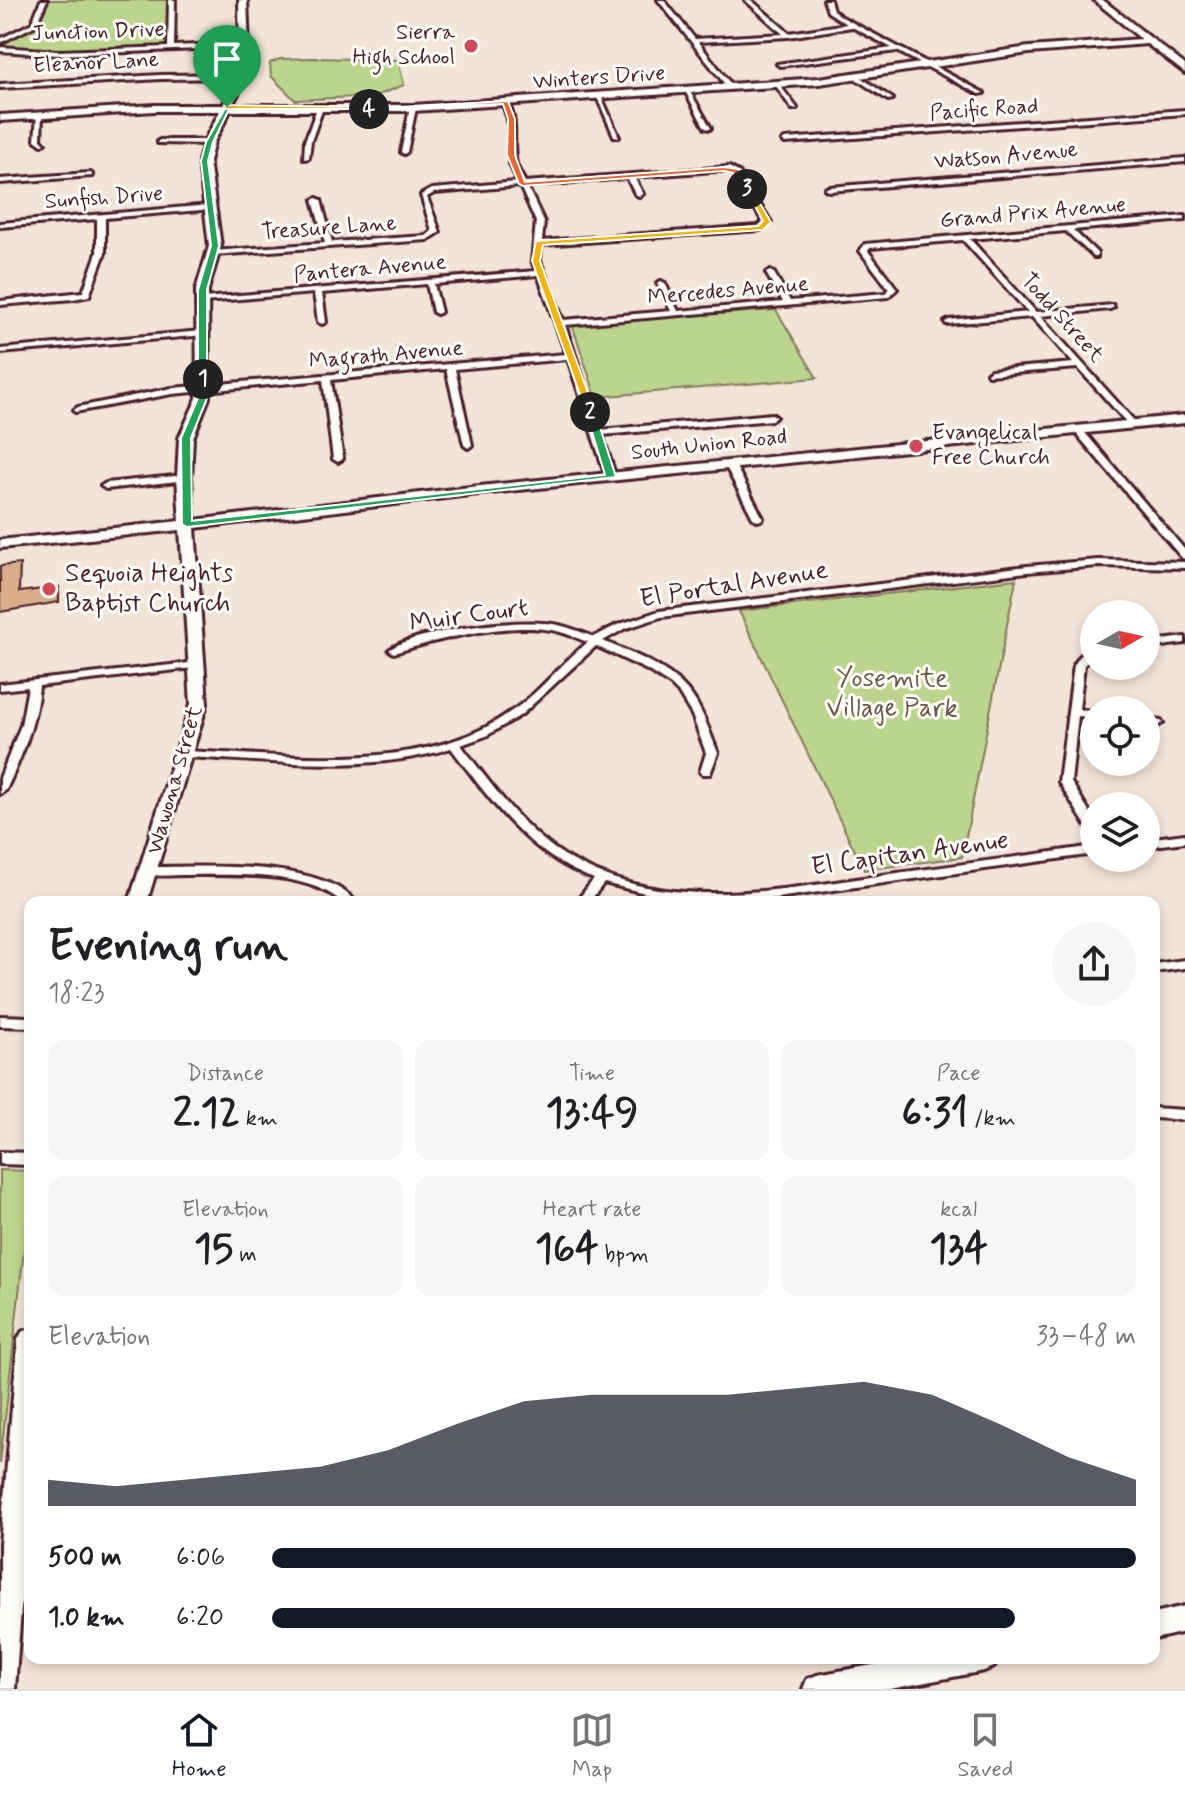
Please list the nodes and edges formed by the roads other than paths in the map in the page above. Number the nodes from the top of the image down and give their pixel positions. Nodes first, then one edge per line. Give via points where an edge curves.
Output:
1 (44, 0) edge
2 (172, 0) edge
3 (243, 0) edge
4 (661, 0) edge
5 (748, 0) edge
6 (827, 0) edge
7 (1098, 0) edge
8 (853, 25) junction
9 (788, 35) junction
10 (0, 41) edge
11 (692, 41) junction
12 (1149, 41) junction
13 (245, 45) junction
14 (171, 48) junction
15 (0, 49) edge
16 (898, 49) junction
17 (780, 64) dead end
18 (931, 66) junction
19 (1185, 70) edge
20 (243, 76) junction
21 (858, 78) junction
22 (776, 84) junction
23 (0, 86) edge
24 (730, 87) junction
25 (686, 90) junction
26 (981, 93) dead end
27 (598, 96) junction
28 (890, 99) dead end
29 (505, 102) junction
30 (227, 107) junction
31 (320, 108) junction
32 (413, 108) junction
33 (794, 108) dead end
34 (1185, 112) edge
35 (39, 115) junction
36 (0, 118) edge
37 (708, 128) dead end
38 (617, 136) dead end
39 (785, 141) dead end
40 (160, 142) dead end
41 (209, 142) junction
42 (42, 143) dead end
43 (404, 152) dead end
44 (306, 158) dead end
45 (1185, 160) edge
46 (90, 175) dead end
47 (630, 176) junction
48 (0, 181) edge
49 (523, 184) junction
50 (829, 189) dead end
51 (639, 194) dead end
52 (317, 200) dead end
53 (210, 207) junction
54 (101, 216) junction
55 (1185, 218) edge
56 (0, 225) edge
57 (1067, 228) junction
58 (964, 237) junction
59 (539, 243) junction
60 (329, 246) junction
61 (213, 253) junction
62 (1094, 255) dead end
63 (540, 273) junction
64 (770, 273) dead end
65 (430, 282) junction
66 (661, 283) dead end
67 (890, 286) joint
68 (318, 291) junction
69 (203, 300) junction
70 (0, 303) edge
71 (788, 304) junction
72 (1110, 307) dead end
73 (437, 312) dead end
74 (676, 314) junction
75 (1033, 314) junction
76 (322, 322) dead end
77 (949, 322) dead end
78 (560, 323) junction
79 (202, 333) junction
80 (0, 351) edge
81 (571, 356) junction
82 (1080, 365) junction
83 (450, 367) junction
84 (991, 373) dead end
85 (327, 378) junction
86 (203, 388) junction
87 (78, 410) dead end
88 (772, 417) dead end
89 (1185, 419) edge
90 (1133, 424) junction
91 (1077, 429) junction
92 (598, 433) junction
93 (468, 445) dead end
94 (338, 459) dead end
95 (730, 465) junction
96 (611, 477) junction
97 (184, 478) junction
98 (106, 486) dead end
99 (758, 518) dead end
100 (187, 524) junction
101 (0, 544) edge
102 (1185, 556) edge
103 (1185, 565) edge
104 (1185, 640) edge
105 (596, 642) junction
106 (1160, 643) edge
107 (394, 650) dead end
108 (1080, 664) edge
109 (198, 665) junction
110 (34, 684) junction
111 (0, 687) edge
112 (1074, 712) junction
113 (1080, 713) edge
114 (454, 744) junction
115 (186, 754) junction
116 (706, 772) dead end
117 (0, 790) edge
118 (1080, 806) edge
119 (1185, 838) edge
120 (1160, 841) edge
121 (1080, 852) edge
122 (148, 871) junction
123 (600, 880) junction
124 (140, 896) edge
125 (342, 896) edge
126 (587, 896) edge
127 (676, 896) edge
128 (762, 896) edge
129 (1185, 964) edge
130 (1160, 967) edge
131 (0, 1021) edge
132 (24, 1022) edge
133 (1160, 1113) edge
134 (1185, 1115) edge
135 (0, 1158) edge
136 (24, 1159) edge
137 (24, 1426) edge
138 (14, 1561) edge
139 (1185, 1619) edge
140 (1160, 1625) edge
141 (952, 1664) edge
142 (1, 1689) edge
143 (817, 1689) edge

1 - 10 street via 34,24
2 - 14 street
3 - 13 street, Wawona Street
4 - 11 street
5 - 9 street
6 - 8 street via 830,11
7 - 12 street
8 - 9 street
8 - 16 street
9 - 11 street
11 - 24 street
12 - 18 street, Winters Drive via 1029,50
12 - 19 street
13 - 14 street, Junction Drive
13 - 20 street, Wawona Street
14 - 15 street, Junction Drive via 59,53
16 - 17 street
16 - 18 street
18 - 21 street, Winters Drive
18 - 26 street
20 - 23 street, Eleanor Lane
20 - 30 street, Wawona Street
21 - 22 street, Winters Drive
21 - 28 street
22 - 24 street, Winters Drive
22 - 33 street
24 - 25 street, Winters Drive
25 - 27 street, Winters Drive
25 - 37 street
27 - 29 street, Winters Drive
27 - 38 street
29 - 32 street, Winters Drive
29 - 49 street via 511,119 511,155
30 - 31 street, Winters Drive
30 - 35 street, Winters Drive
30 - 41 street, Wawona Street
31 - 32 street, Winters Drive
31 - 44 street
32 - 43 street
34 - 39 street, Pacific Road
35 - 36 street, Winters Drive
35 - 42 street
40 - 41 street
41 - 53 street, Wawona Street via 204,161
45 - 50 street, Watson Avenue
46 - 48 street
47 - 49 street
47 - 51 street
47 - 59 street via 735,171 767,222
49 - 59 street via 540,222
49 - 60 street, Treasure Lane via 439,190 423,196 436,232 428,238
52 - 60 street
53 - 54 street, Sunfish Drive
53 - 61 street, Wawona Street
54 - 56 street, Sunfish Drive
54 - 70 street via 101,253 87,292
55 - 57 street, Grand Prix Avenue
57 - 58 street, Grand Prix Avenue
57 - 62 street
58 - 67 street, Grand Prix Avenue via 868,246 864,251
58 - 75 street, Todd Street
59 - 63 street
60 - 61 street, Treasure Lane
61 - 69 street, Wawona Street
63 - 65 street, Pantera Avenue
63 - 78 street
64 - 71 street
65 - 68 street, Pantera Avenue
65 - 73 street
66 - 74 street
67 - 71 street, Mercedes Avenue via 888,295
68 - 69 street, Pantera Avenue
68 - 76 street
69 - 79 street, Wawona Street
71 - 74 street, Mercedes Avenue
72 - 75 street
74 - 78 street, Mercedes Avenue
75 - 77 street
75 - 82 street, Todd Street
78 - 81 street
79 - 80 street
79 - 86 street, Wawona Street
81 - 83 street, Magrath Avenue
81 - 92 street
82 - 84 street
82 - 90 street, Todd Street
83 - 85 street, Magrath Avenue
83 - 93 street
85 - 86 street, Magrath Avenue
85 - 94 street
86 - 87 street, Magrath Avenue
86 - 97 street, Wawona Street via 186,438
88 - 92 street
89 - 90 street, South Union Road
90 - 91 street, South Union Road
91 - 95 street, South Union Road
91 - 102 street
92 - 96 street
95 - 96 street, South Union Road
95 - 99 street
96 - 100 street, South Union Road
97 - 98 street
97 - 100 street, Wawona Street
100 - 101 street, South Union Road
100 - 109 street, Wawona Street
103 - 105 street, El Portal Avenue via 1098,563 1027,569 699,607 629,624
104 - 106 street
105 - 107 street, Muir Court via 537,626 424,638
105 - 114 street, El Portal Avenue via 518,713
105 - 116 street, Muir Court via 677,684 691,701 712,753
108 - 112 street
109 - 110 street
109 - 115 street, Wawona Street via 199,704
110 - 111 street
110 - 117 street via 22,744
112 - 113 street
112 - 118 street via 1065,782
114 - 115 street, El Portal Avenue via 376,757
114 - 123 street, El Capitan Avenue via 508,815 543,847
115 - 122 street, Wawona Street
119 - 120 street
121 - 128 street, El Capitan Avenue
122 - 124 street, Wawona Street
122 - 125 street via 310,879
123 - 126 street
123 - 127 street, El Capitan Avenue
129 - 130 street
131 - 132 street
133 - 134 street
135 - 136 street
137 - 138 street
138 - 142 street
139 - 140 street
141 - 143 street

